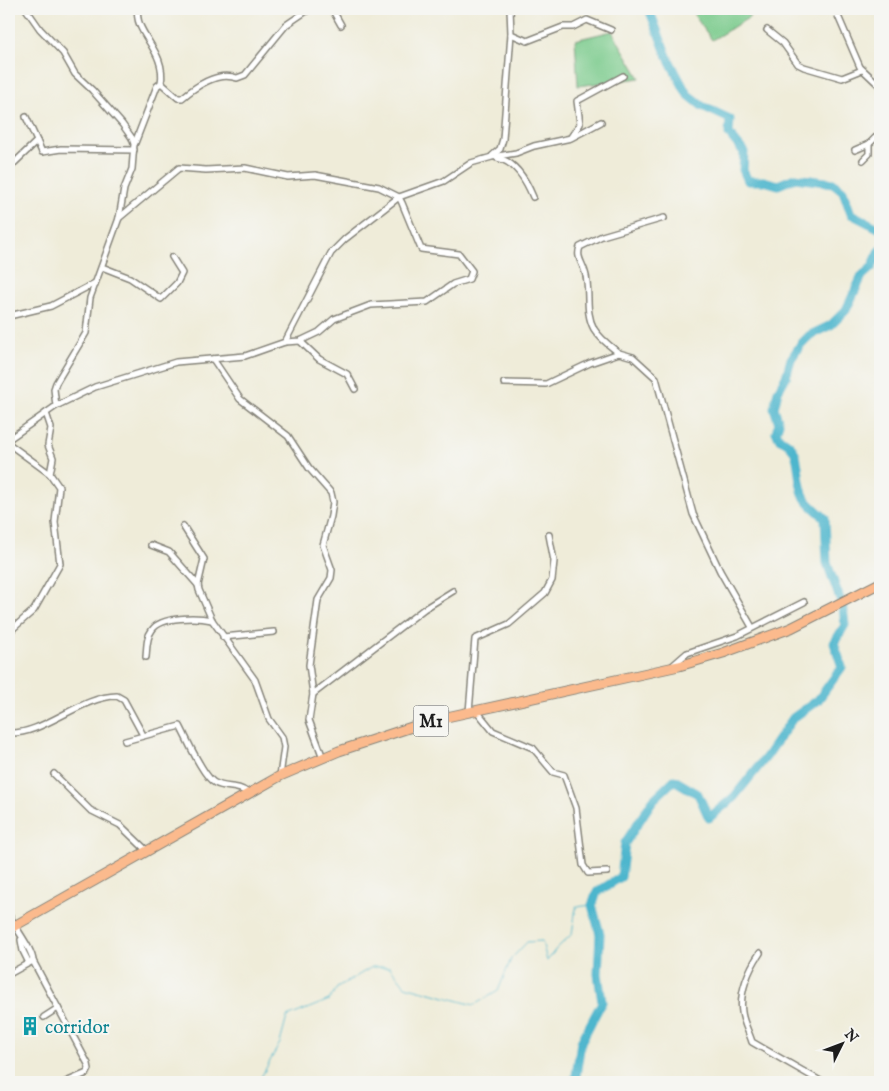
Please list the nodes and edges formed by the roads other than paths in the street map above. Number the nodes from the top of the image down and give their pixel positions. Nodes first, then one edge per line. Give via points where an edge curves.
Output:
1 (26, 9) edge
2 (138, 9) edge
3 (302, 9) edge
4 (309, 9) edge
5 (332, 9) edge
6 (510, 9) edge
7 (834, 9) edge
8 (341, 25) dead end
9 (611, 30) dead end
10 (767, 30) dead end
11 (511, 34) junction
12 (862, 70) junction
13 (623, 76) dead end
14 (161, 83) junction
15 (880, 86) edge
16 (26, 117) dead end
17 (601, 122) dead end
18 (880, 133) edge
19 (571, 138) junction
20 (37, 141) junction
21 (869, 144) junction
22 (134, 148) junction
23 (855, 150) dead end
24 (492, 156) junction
25 (863, 160) dead end
26 (9, 168) edge
27 (533, 197) dead end
28 (399, 198) junction
29 (120, 218) junction
30 (664, 218) dead end
31 (172, 257) dead end
32 (102, 267) junction
33 (95, 283) junction
34 (9, 316) edge
35 (300, 341) junction
36 (285, 342) junction
37 (619, 353) junction
38 (213, 360) junction
39 (504, 383) dead end
40 (355, 389) dead end
41 (56, 406) junction
42 (46, 413) junction
43 (9, 439) edge
44 (9, 444) edge
45 (50, 474) junction
46 (183, 526) dead end
47 (549, 534) dead end
48 (151, 545) dead end
49 (880, 583) edge
50 (198, 585) junction
51 (453, 591) dead end
52 (804, 602) dead end
53 (212, 620) junction
54 (752, 627) junction
55 (9, 632) edge
56 (274, 632) dead end
57 (224, 637) junction
58 (146, 657) dead end
59 (670, 668) junction
60 (313, 694) junction
61 (472, 711) junction
62 (9, 733) edge
63 (143, 735) junction
64 (125, 741) dead end
65 (323, 758) junction
66 (54, 774) dead end
67 (280, 776) junction
68 (248, 793) junction
69 (146, 850) junction
70 (607, 872) dead end
71 (9, 915) edge
72 (11, 927) edge
73 (760, 953) dead end
74 (31, 962) junction
75 (9, 974) edge
76 (58, 1008) junction
77 (44, 1017) dead end
78 (66, 1082) edge
79 (822, 1082) edge

1 - 22 street via 63,53 75,74 126,129
2 - 14 street via 136,18 160,64
3 - 4 street
4 - 14 street via 286,25 245,75 237,78 229,75 205,82 182,98
5 - 8 street
6 - 11 street
7 - 12 street
9 - 11 street via 587,20 527,41
10 - 12 street via 804,67 842,78
11 - 24 street via 502,139 500,149
12 - 15 street
13 - 19 street via 577,102 580,124
14 - 22 street via 151,96
16 - 20 street
17 - 19 street
18 - 21 street
19 - 24 street
20 - 22 street via 42,152
20 - 26 street
21 - 23 street
21 - 25 street via 869,154
22 - 29 street
24 - 27 street via 508,160
24 - 28 street via 471,163 444,181
28 - 29 street via 379,187 315,175 288,177 245,168 179,168
28 - 35 street via 421,249 459,254 470,266 471,276 453,284 433,300 406,305 372,305 334,319 319,332
28 - 36 street via 331,253
29 - 32 street
30 - 37 street via 602,236 580,247 578,253 588,284 593,327
31 - 32 street via 182,273 178,282 161,299 130,278
32 - 33 street
33 - 34 street via 51,306
33 - 41 street via 86,333 54,389
35 - 36 street
35 - 40 street via 319,359 347,374
36 - 38 street via 245,356
37 - 39 street via 546,384
37 - 54 street via 633,357 656,378 693,514
38 - 41 street via 176,362 132,374
38 - 60 street via 240,399 288,436 309,468 331,493 331,516 323,545 332,570 316,610 309,665
41 - 42 street
42 - 43 street
42 - 45 street via 51,428 48,445 53,458
44 - 45 street
45 - 55 street via 59,487 55,522 60,564 34,610
46 - 50 street via 204,559
47 - 61 street via 554,561 552,580 545,594 509,624 475,639
48 - 50 street via 169,552
49 - 59 highway, M1 via 775,634
50 - 53 street
51 - 60 street via 424,609
52 - 54 street
53 - 57 street
53 - 58 street via 189,617 160,624 150,632
54 - 59 street via 737,636 687,653
56 - 57 street
57 - 67 street via 256,680 269,719 282,737 284,747
59 - 61 highway, M1
60 - 65 street via 309,720
61 - 65 highway, M1 via 433,720
61 - 70 street via 493,731 528,745 553,772 564,775 579,819 583,865 588,873
62 - 63 street via 33,728 98,700 117,696 124,700
63 - 64 street
63 - 68 street via 180,726 209,779
65 - 67 highway, M1
66 - 69 street via 90,810 120,825
67 - 68 highway, M1
68 - 69 highway, M1
69 - 72 highway, M1
71 - 72 street
72 - 74 street via 28,946 33,956
73 - 79 street via 744,986 742,1011 752,1042
74 - 75 street
74 - 76 street
76 - 77 street
76 - 78 street via 89,1069

